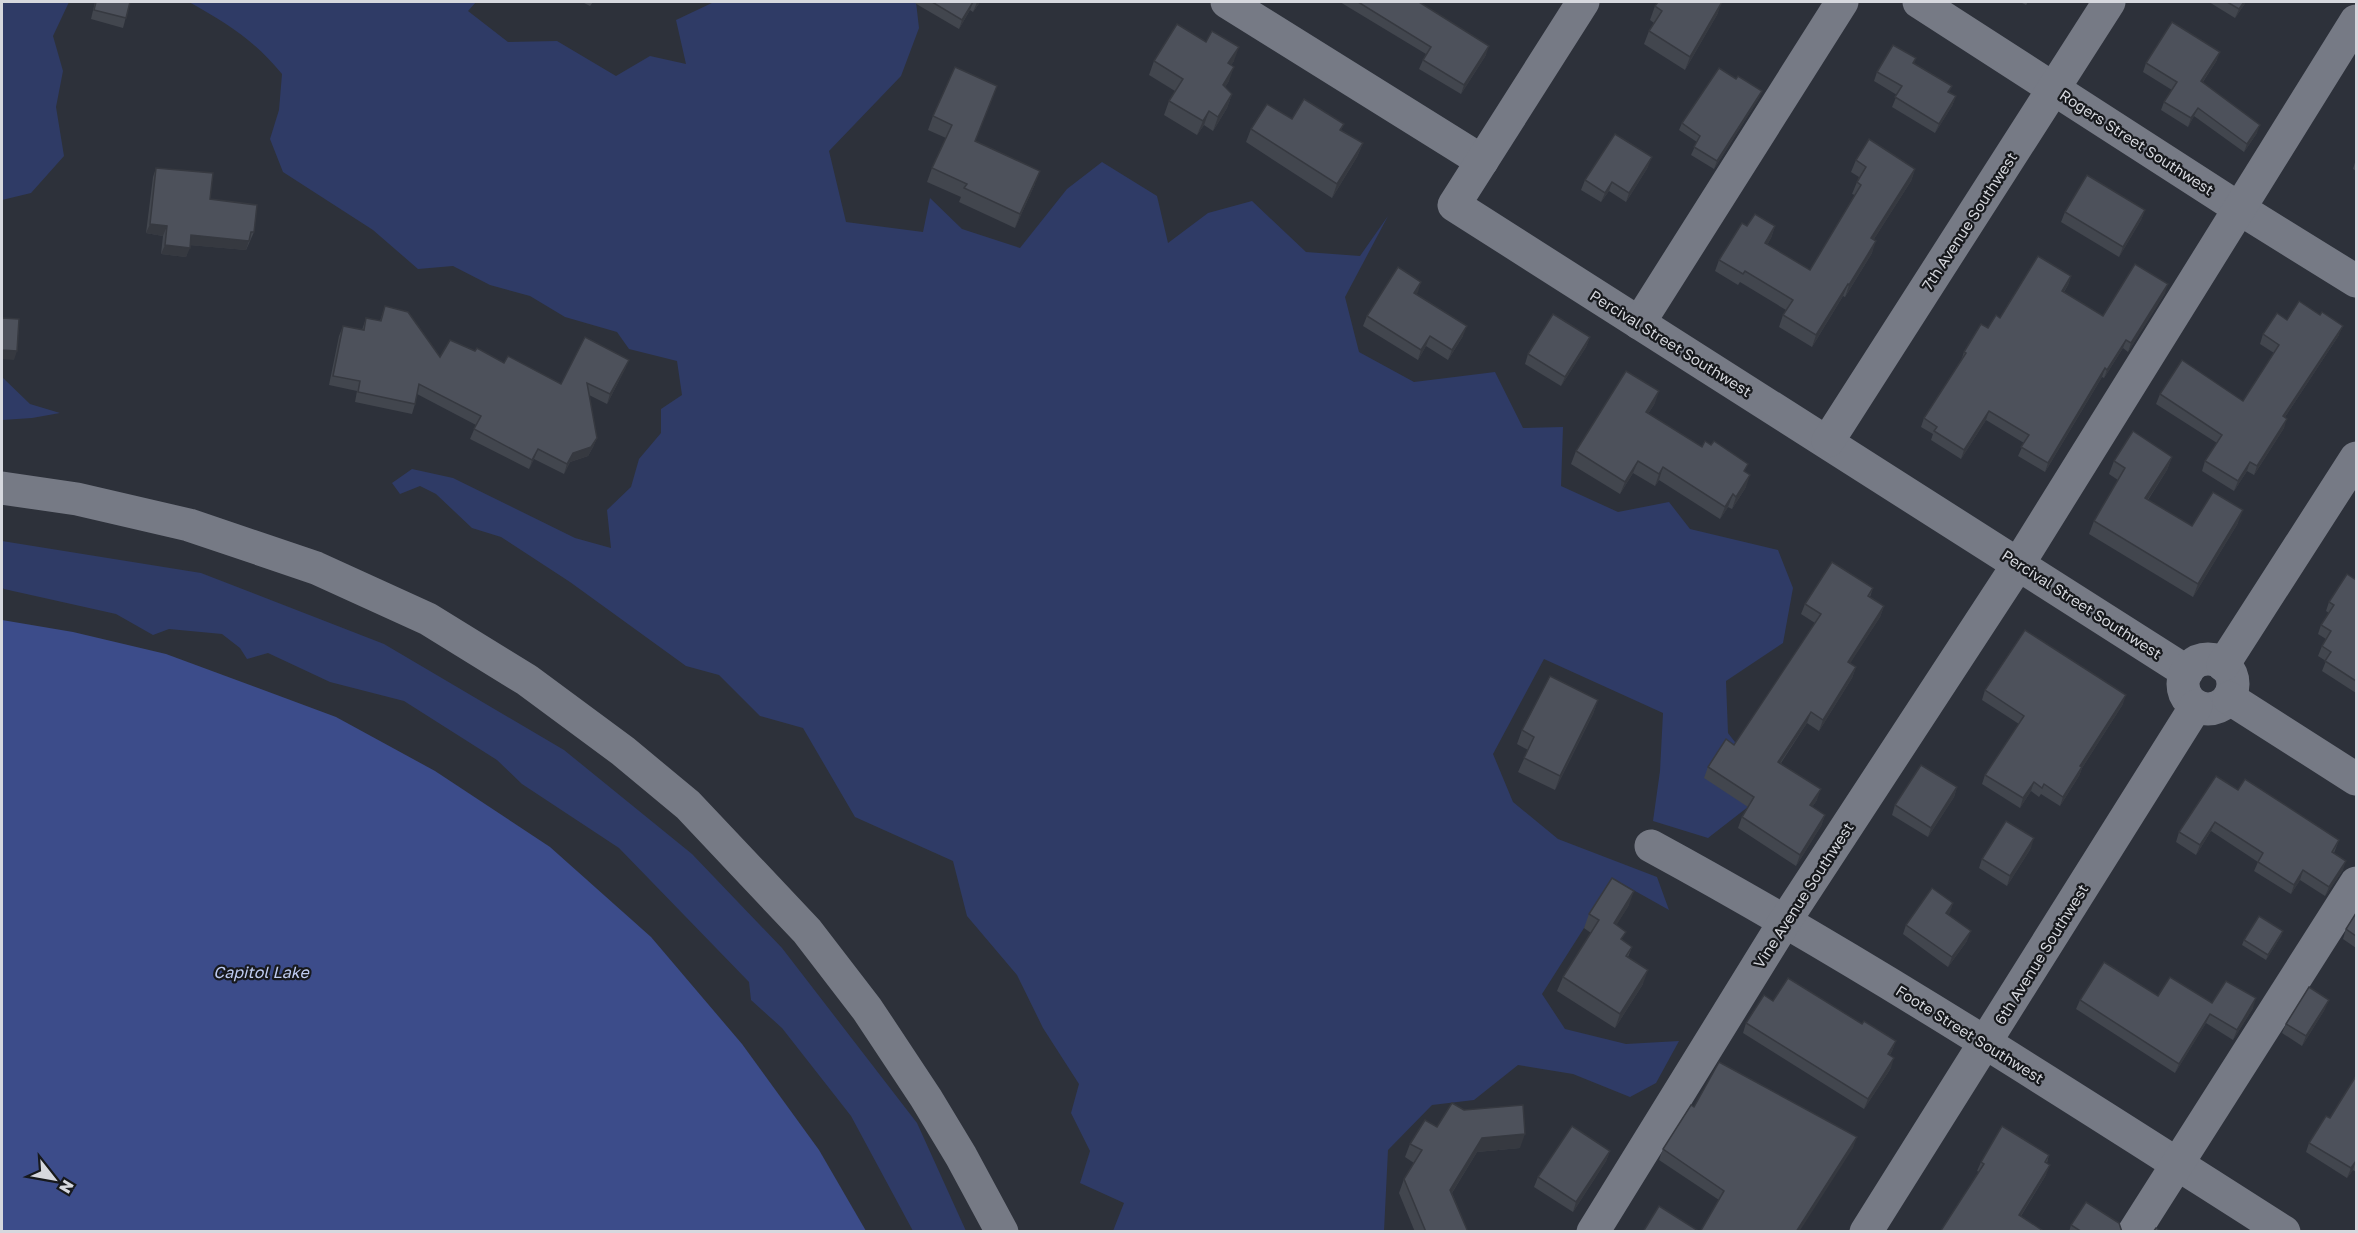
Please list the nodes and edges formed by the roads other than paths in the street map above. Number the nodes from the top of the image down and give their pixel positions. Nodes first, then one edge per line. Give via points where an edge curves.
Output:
1 (1227, 2) edge
2 (1583, 2) edge
3 (1842, 2) edge
4 (1919, 2) edge
5 (2109, 2) edge
6 (2356, 21) edge
7 (2054, 88) junction
8 (1482, 161) junction
9 (2240, 209) junction
10 (2356, 280) edge
11 (1639, 323) junction
12 (1828, 441) junction
13 (2356, 458) edge
14 (2, 488) edge
15 (2019, 563) junction
16 (2223, 665) junction
17 (2187, 672) junction
18 (2229, 698) junction
19 (2196, 706) junction
20 (2356, 779) edge
21 (1651, 846) dead end
22 (2356, 883) edge
23 (1785, 921) junction
24 (1986, 1043) junction
25 (2177, 1164) junction
26 (1002, 1232) edge
27 (1593, 1232) edge
28 (1866, 1232) edge
29 (2134, 1232) edge
30 (2284, 1232) edge

1 - 8 street
2 - 8 street
3 - 11 street
4 - 7 street, Rogers Street Southwest
5 - 7 street, 7th Avenue Southwest
6 - 9 street, Vine Avenue Southwest
7 - 9 street, Rogers Street Southwest
7 - 12 street, 7th Avenue Southwest
8 - 11 street, Percival Street Southwest via 1454,205
9 - 10 street, Rogers Street Southwest
9 - 15 street, Vine Avenue Southwest
11 - 12 street, Percival Street Southwest
12 - 15 street, Percival Street Southwest
13 - 16 street
14 - 26 street via 77,499 189,525 316,568 428,619 527,680 623,751 688,805 807,931 867,1009 926,1098
15 - 17 street, Percival Street Southwest
15 - 23 street, Vine Avenue Southwest
16 - 17 street via 2203,660
16 - 18 street via 2233,682
17 - 19 street via 2184,690
18 - 19 street via 2215,708
18 - 20 street
19 - 24 street, 6th Avenue Southwest
21 - 23 street, Foote Street Southwest
22 - 25 street
23 - 24 street, Foote Street Southwest
23 - 27 street, Vine Avenue Southwest
24 - 25 street, Foote Street Southwest
24 - 28 street, 6th Avenue Southwest
25 - 29 street
25 - 30 street, Foote Street Southwest

